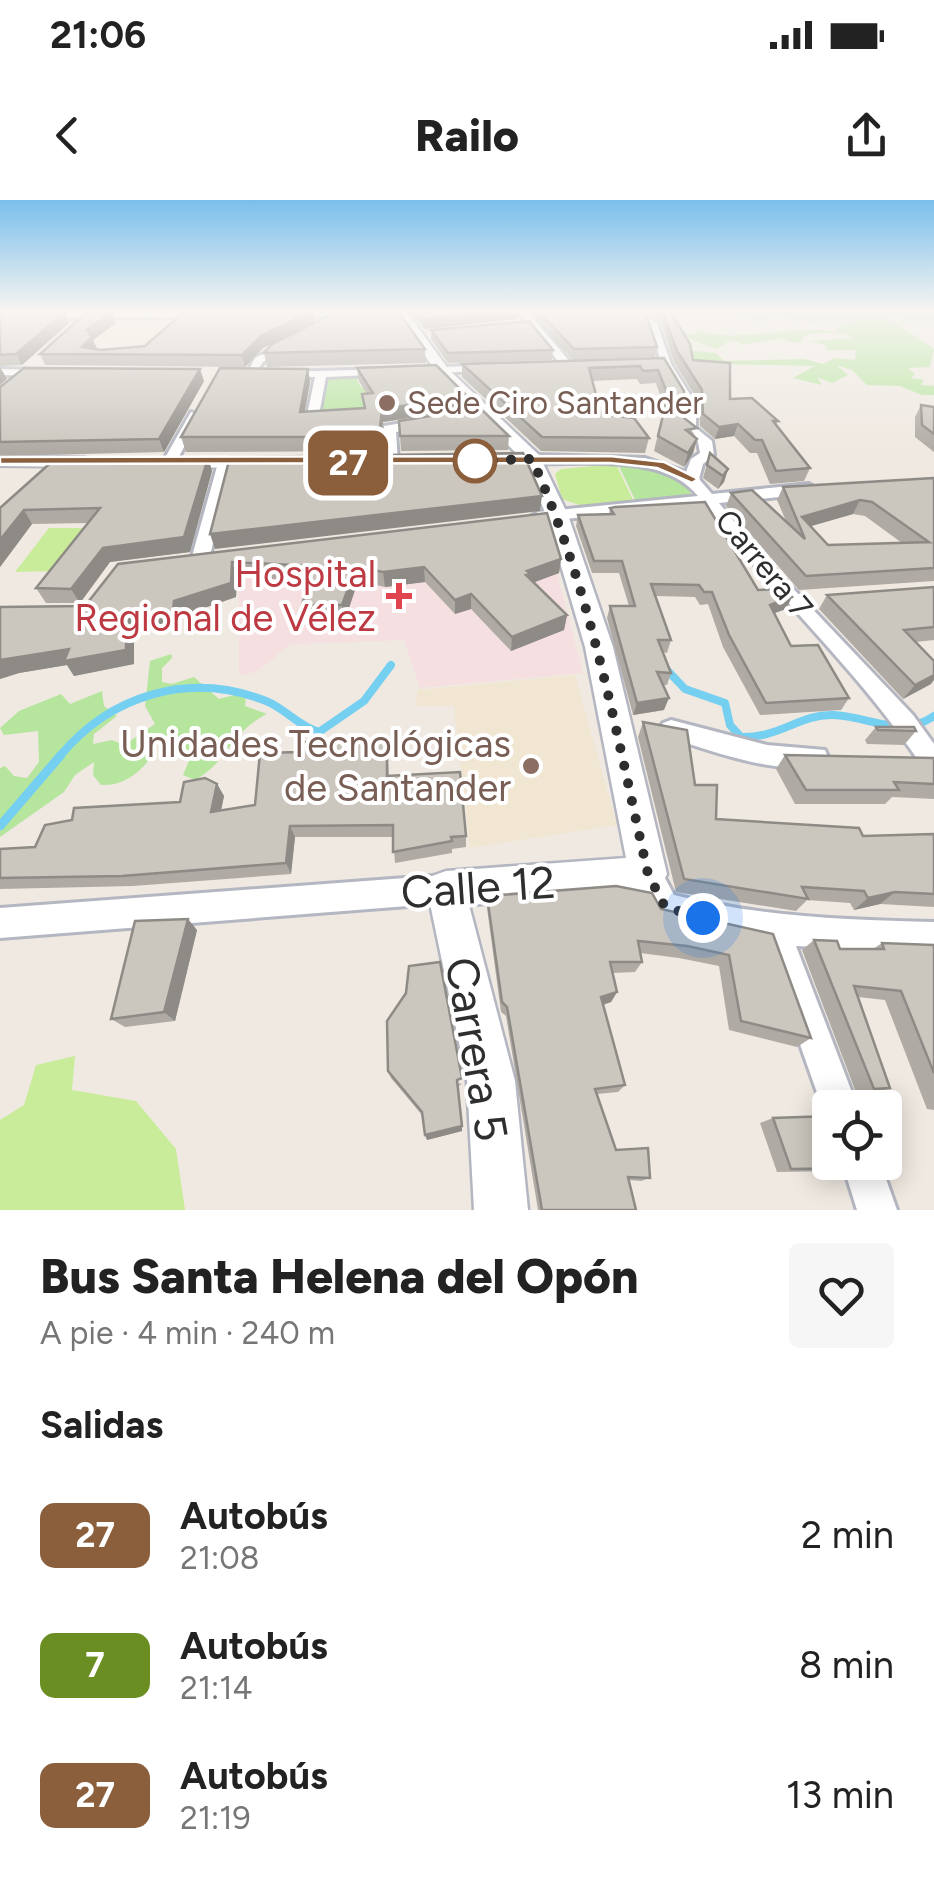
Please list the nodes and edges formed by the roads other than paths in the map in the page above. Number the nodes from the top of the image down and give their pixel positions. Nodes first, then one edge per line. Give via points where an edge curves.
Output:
1 (265, 358) edge
2 (432, 358) edge
3 (562, 358) edge
4 (662, 358) edge
5 (36, 361) edge
6 (566, 364) junction
7 (581, 364) edge
8 (542, 366) edge
9 (510, 367) edge
10 (441, 370) junction
11 (0, 372) edge
12 (24, 372) junction
13 (56, 373) edge
14 (249, 375) junction
15 (232, 376) edge
16 (321, 376) junction
17 (12, 384) edge
18 (207, 394) edge
19 (313, 414) edge
20 (446, 420) edge
21 (532, 459) junction
22 (0, 460) edge
23 (504, 460) edge
24 (96, 462) edge
25 (160, 463) joint
26 (225, 463) junction
27 (280, 463) edge
28 (391, 463) edge
29 (692, 479) junction
30 (826, 487) edge
31 (712, 502) junction
32 (557, 515) junction
33 (521, 520) edge
34 (220, 557) edge
35 (829, 598) edge
36 (794, 601) junction
37 (671, 730) edge
38 (931, 756) edge
39 (840, 757) edge
40 (894, 758) edge
41 (648, 874) junction
42 (446, 889) junction
43 (0, 922) edge
44 (775, 931) junction
45 (934, 937) edge
46 (833, 1090) edge
47 (866, 1180) edge
48 (501, 1210) edge
49 (877, 1210) edge

1 - 14 street
2 - 10 main road
3 - 6 street
4 - 29 street, Carrera 7 via 660,364 690,404 690,429 705,441 707,455 696,462
5 - 12 street
6 - 7 street
6 - 8 street
9 - 10 street
10 - 16 street
10 - 21 main road via 475,416
11 - 12 street
12 - 13 street
12 - 17 street
14 - 15 street
14 - 16 street
16 - 19 street
18 - 25 street
20 - 28 street via 389,429
21 - 23 street
21 - 29 street via 645,462
21 - 32 main road
22 - 24 street
25 - 26 street
26 - 27 street
26 - 34 street via 192,561
29 - 31 street, Carrera 7
30 - 31 street
31 - 32 street
31 - 36 street, Carrera 7
32 - 33 street
32 - 41 main road via 600,651
35 - 36 street
36 - 38 street, Carrera 7
37 - 39 street via 768,755
38 - 40 street
41 - 42 main road, Calle 12
41 - 44 street via 665,907
42 - 43 street, Calle 12
42 - 48 main road, Carrera 5 via 491,1081
44 - 45 street
44 - 46 street
47 - 49 street

